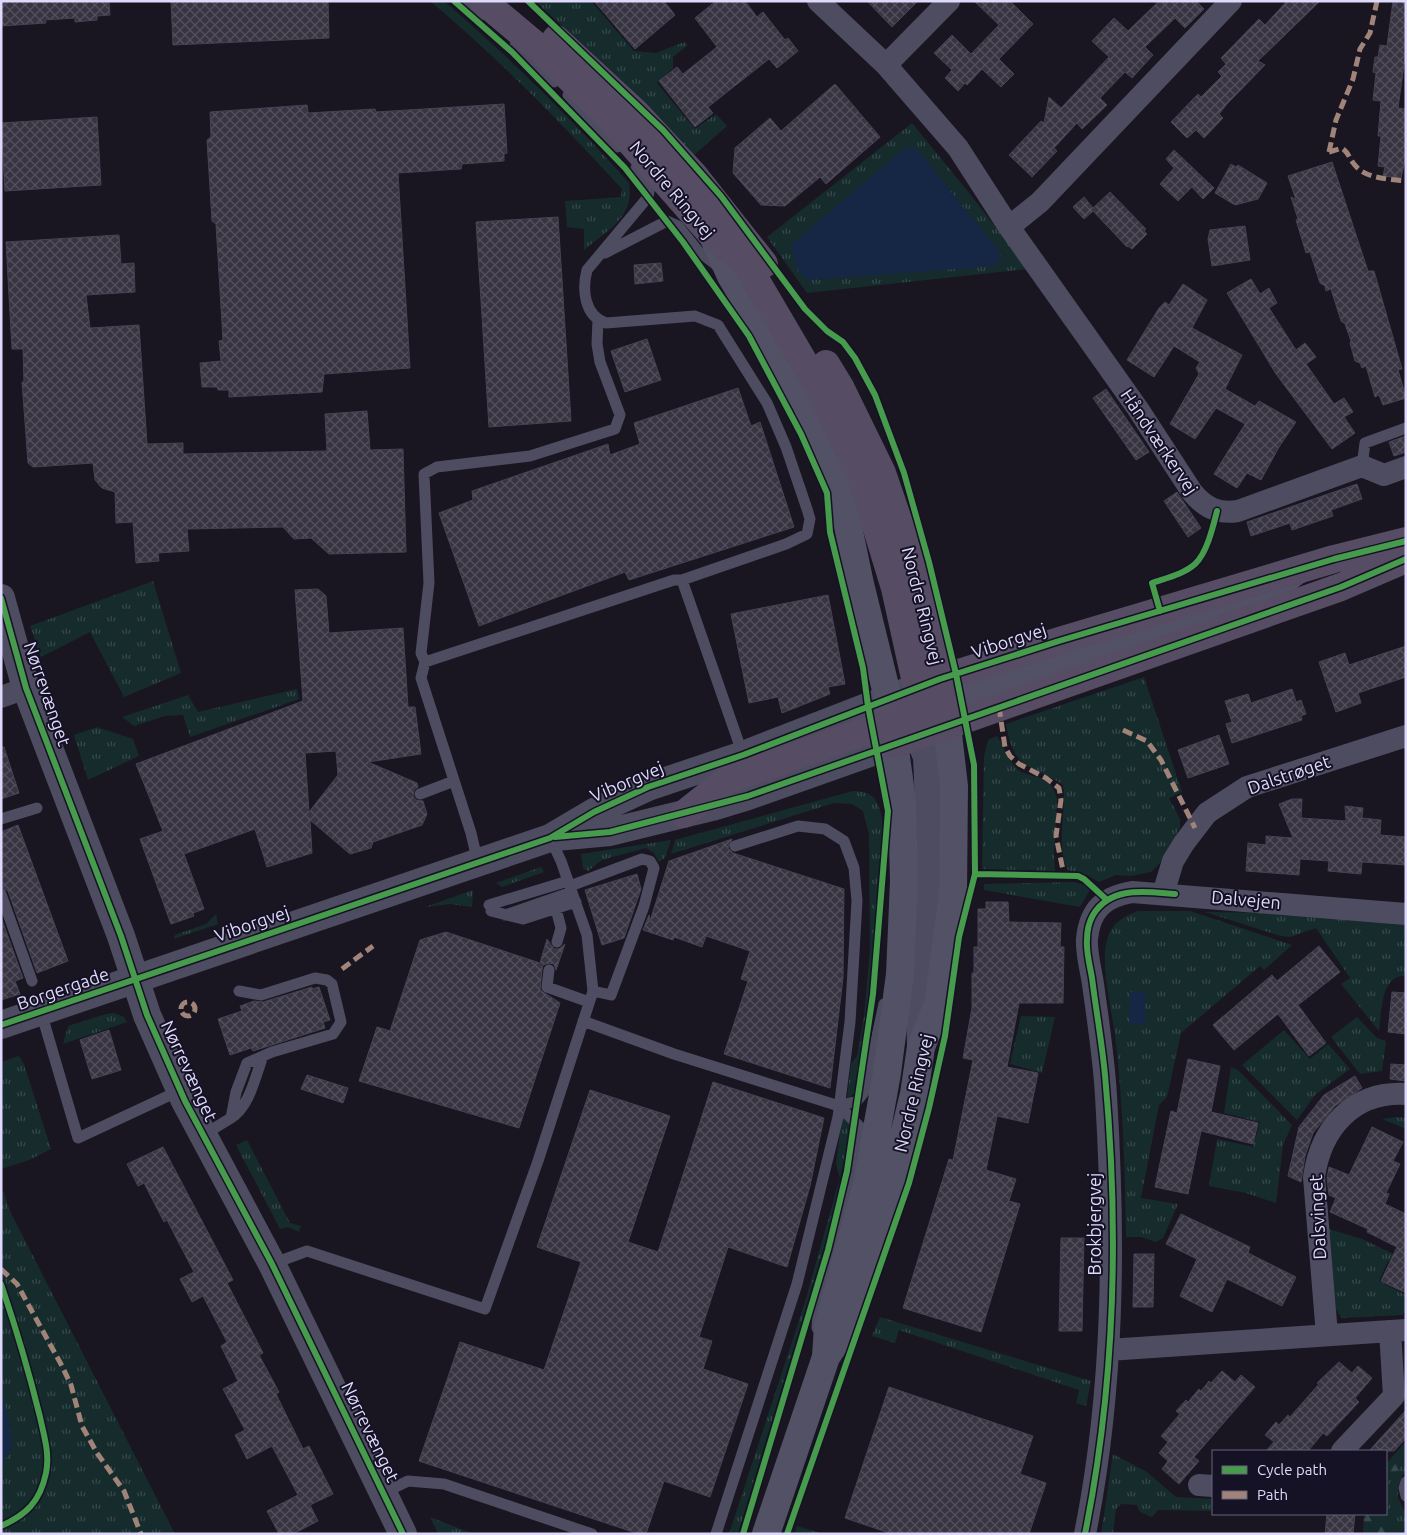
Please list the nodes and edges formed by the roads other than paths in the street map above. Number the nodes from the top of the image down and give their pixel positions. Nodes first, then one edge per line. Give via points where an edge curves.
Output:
1 (465, 1) edge
2 (483, 1) edge
3 (511, 1) edge
4 (818, 1) edge
5 (949, 1) edge
6 (1231, 1) edge
7 (886, 65) junction
8 (1010, 227) junction
9 (713, 236) junction
10 (601, 255) junction
11 (731, 276) junction
12 (598, 320) junction
13 (1406, 428) edge
14 (1362, 466) junction
15 (1406, 468) edge
16 (1406, 541) edge
17 (1406, 559) edge
18 (682, 580) junction
19 (1, 598) edge
20 (426, 662) junction
21 (14, 692) edge
22 (917, 712) junction
23 (1406, 736) edge
24 (742, 755) junction
25 (454, 782) junction
26 (420, 794) dead end
27 (36, 808) dead end
28 (1, 819) edge
29 (550, 838) junction
30 (735, 846) dead end
31 (478, 863) junction
32 (571, 890) junction
33 (1, 894) edge
34 (1163, 894) junction
35 (556, 909) junction
36 (1406, 914) edge
37 (506, 915) junction
38 (1093, 915) joint
39 (557, 942) dead end
40 (549, 970) dead end
41 (900, 974) junction
42 (135, 980) junction
43 (32, 981) dead end
44 (239, 991) dead end
45 (591, 996) junction
46 (41, 1012) junction
47 (583, 1021) junction
48 (1, 1025) edge
49 (181, 1090) junction
50 (1406, 1094) edge
51 (839, 1106) junction
52 (203, 1135) junction
53 (272, 1264) junction
54 (1398, 1330) edge
55 (1327, 1335) junction
56 (1108, 1350) junction
57 (826, 1357) junction
58 (1343, 1450) edge
59 (1406, 1482) edge
60 (383, 1493) junction
61 (1406, 1496) edge
62 (403, 1534) edge
63 (592, 1534) edge
64 (716, 1534) edge
65 (766, 1534) edge
66 (1085, 1534) edge

1 - 10 lane via 566,93 650,186 648,197
2 - 9 main road, Nordre Ringvej via 539,48 604,112
3 - 22 main road, Nordre Ringvej via 636,113 693,174 760,257 840,386 882,473 933,636
4 - 7 street, Håndværkervej
5 - 7 street
6 - 8 street via 1040,202
7 - 8 street, Håndværkervej via 958,148
8 - 14 street, Håndværkervej via 1192,492 1207,507 1238,511
9 - 11 main road, Nordre Ringvej
9 - 22 main road via 745,262 822,393 864,483 895,588
10 - 11 lane via 668,222 678,226 698,251
10 - 12 lane via 587,270 584,284 588,306
11 - 22 main road, Nordre Ringvej via 806,404 842,498 860,584
12 - 18 lane via 612,323 695,316 718,325 767,403 802,493 810,519 804,537
12 - 20 lane via 600,362 620,415 615,429 530,456 437,467 424,474 428,583 421,653
13 - 14 lane via 1365,443
14 - 15 street via 1384,475
16 - 22 main road, Viborgvej via 1059,641
17 - 22 main road, Viborgvej via 1341,587
18 - 20 lane
18 - 24 lane
19 - 21 street, Nørrevænget
20 - 25 lane via 421,678
21 - 42 street, Nørrevænget via 121,936
22 - 24 street, Viborgvej
22 - 29 street, Viborgvej via 748,796 610,832
22 - 41 main road, Nordre Ringvej via 902,801 904,881
22 - 57 main road, Nordre Ringvej via 954,786 953,894 938,1004 921,1047 914,1094 887,1206 860,1292 844,1330
23 - 34 street, Dalstrøget via 1247,787 1207,813 1173,862
24 - 29 street, Viborgvej via 648,787 594,812
25 - 26 lane
25 - 31 lane
27 - 28 lane
29 - 31 street, Viborgvej
29 - 32 lane
30 - 51 lane via 798,826 825,829 844,841 854,868 857,902 850,1022
31 - 42 street, Viborgvej
32 - 35 lane
32 - 37 lane
32 - 37 lane via 490,908
32 - 45 lane via 587,934
32 - 45 lane via 642,859 650,861 654,868 644,906 611,995
33 - 43 lane
34 - 36 street, Dalvejen
34 - 38 street, Dalvejen via 1118,894 1102,904
35 - 37 lane via 523,919
35 - 39 lane via 561,928
38 - 56 street, Brokbjergvej via 1087,941 1105,1075 1111,1181
40 - 45 lane via 547,987
41 - 51 lane via 885,998 865,1091 857,1101
41 - 57 main road, Nordre Ringvej via 887,1073 867,1184 828,1326
42 - 46 street, Borgergade
42 - 49 street, Nørrevænget
44 - 52 lane via 261,995 315,978 326,980 332,984 342,1017 337,1031 247,1063 230,1118
45 - 47 lane
46 - 48 street, Borgergade
46 - 49 lane via 78,1138
47 - 51 lane via 674,1054
47 - 53 lane via 485,1309 307,1251
49 - 52 street, Nørrevænget
50 - 55 street, Dalsvinget via 1373,1096 1357,1106 1324,1138 1317,1156 1314,1177
51 - 57 lane via 860,1128 859,1146 818,1306 817,1327
51 - 64 lane via 797,1284
52 - 53 street, Nørrevænget
53 - 60 street, Nørrevænget
54 - 55 street
54 - 58 street via 1394,1396
55 - 56 street
56 - 66 street, Brokbjergvej via 1102,1429
57 - 65 main road, Nordre Ringvej
59 - 61 lane
60 - 62 street, Nørrevænget
60 - 63 lane via 408,1481 444,1484

